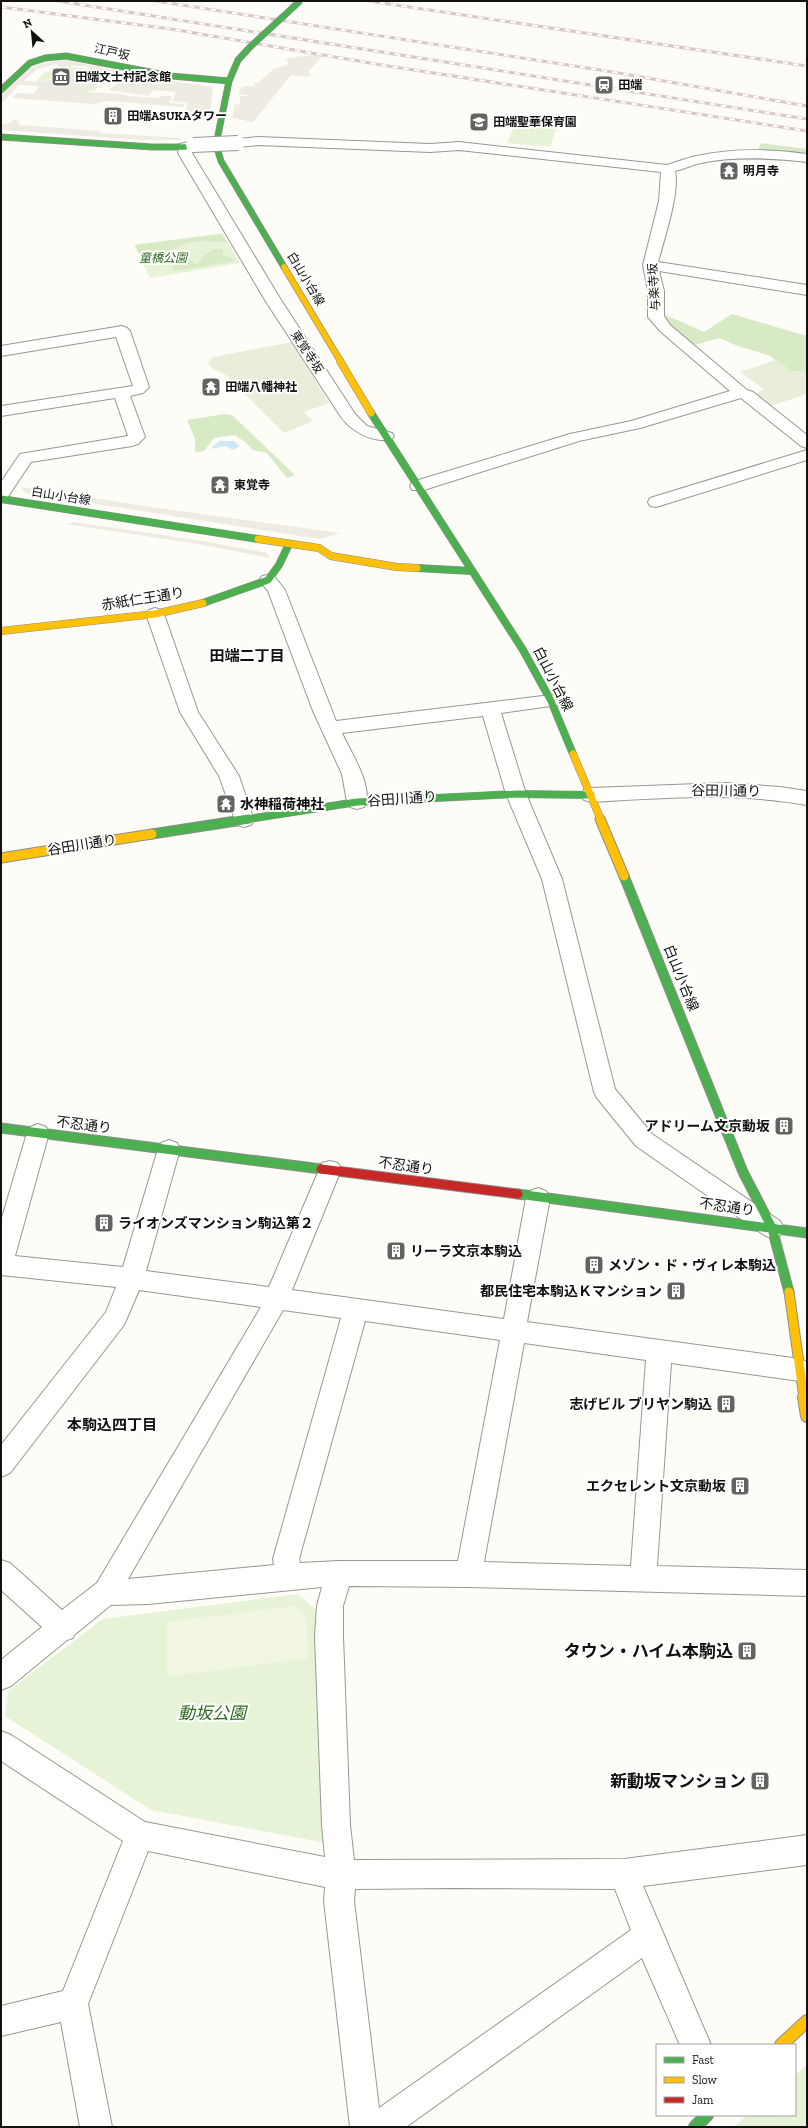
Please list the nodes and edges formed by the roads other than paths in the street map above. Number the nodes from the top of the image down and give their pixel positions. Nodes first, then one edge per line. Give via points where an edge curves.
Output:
1 (300, 1) edge
2 (229, 81) junction
3 (1, 90) edge
4 (1, 137) edge
5 (189, 146) junction
6 (807, 158) edge
7 (667, 169) junction
8 (650, 265) junction
9 (807, 290) edge
10 (1, 351) edge
11 (121, 393) junction
12 (741, 393) junction
13 (1, 411) edge
14 (386, 436) junction
15 (807, 443) edge
16 (807, 455) edge
17 (418, 486) junction
18 (1, 494) edge
19 (1, 499) edge
20 (656, 502) dead end
21 (289, 544) junction
22 (472, 570) junction
23 (268, 580) junction
24 (155, 614) junction
25 (1, 631) edge
26 (551, 700) junction
27 (490, 708) junction
28 (330, 728) junction
29 (516, 794) junction
30 (591, 794) junction
31 (807, 798) edge
32 (357, 802) junction
33 (244, 820) junction
34 (1, 858) edge
35 (1, 1128) edge
36 (38, 1133) junction
37 (169, 1149) junction
38 (330, 1170) junction
39 (538, 1198) junction
40 (772, 1228) junction
41 (807, 1233) edge
42 (1, 1264) edge
43 (132, 1278) junction
44 (277, 1298) junction
45 (356, 1308) junction
46 (514, 1330) junction
47 (658, 1351) junction
48 (800, 1370) junction
49 (806, 1404) edge
50 (1, 1465) edge
51 (1, 1572) edge
52 (339, 1573) junction
53 (469, 1574) junction
54 (289, 1576) junction
55 (644, 1579) junction
56 (807, 1583) edge
57 (106, 1592) junction
58 (63, 1629) junction
59 (1, 1677) edge
60 (1, 1745) edge
61 (140, 1834) junction
62 (807, 1850) edge
63 (624, 1874) junction
64 (341, 1875) junction
65 (648, 1936) junction
66 (73, 2004) junction
67 (1, 2020) edge
68 (807, 2021) edge
69 (696, 2044) edge
70 (782, 2044) edge
71 (706, 2116) edge
72 (96, 2127) edge
73 (366, 2127) edge
74 (379, 2127) edge
75 (695, 2127) edge

1 - 2 main road, 白山小台線, bridge via 238,60
2 - 3 main road, 江戸坂 via 170,76 66,56 45,58 30,63
2 - 14 main road, 白山小台線 via 217,141 221,161
4 - 5 main road via 152,147
5 - 7 street, bridge via 258,141 430,148 459,146
5 - 14 street, 東覚寺坂 via 184,153 256,273 345,410 361,429
6 - 7 street via 750,154 697,160
7 - 8 street, 与楽寺坂 via 669,177 666,201
8 - 9 street
8 - 12 street, 与楽寺坂 via 656,291 654,312 659,322
10 - 11 street via 122,331 141,387
11 - 13 street
11 - 18 street via 137,437 132,441 26,458
12 - 15 street, 与楽寺坂 via 748,395
12 - 17 street via 634,425 576,437
14 - 17 main road, 白山小台線
16 - 20 street
17 - 22 main road, 白山小台線
19 - 21 main road, 白山小台線
21 - 22 main road, 白山小台線 via 319,548 331,556 397,567
21 - 23 main road
22 - 26 main road, 白山小台線 via 523,650
23 - 24 main road, 赤紙仁王通り via 202,603
23 - 28 street via 276,590
24 - 25 main road, 赤紙仁王通り
24 - 33 street via 188,712 229,776
26 - 27 street
26 - 30 main road, 白山小台線
27 - 28 street
27 - 29 street
28 - 32 street via 358,792
29 - 30 main road, 谷田川通り
29 - 32 main road, 谷田川通り
29 - 40 street via 552,879 605,1092 644,1140
30 - 31 street, 谷田川通り via 749,789
30 - 40 main road, 白山小台線 via 743,1172
32 - 33 main road, 谷田川通り
33 - 34 main road, 谷田川通り
35 - 36 main road, 不忍通り
36 - 37 main road, 不忍通り
36 - 42 street
37 - 38 main road, 不忍通り
37 - 43 street
38 - 39 main road, 不忍通り
38 - 44 street
39 - 40 main road, 不忍通り
39 - 46 street
40 - 41 main road, 不忍通り
40 - 48 main road, 白山小台線 via 788,1283
42 - 43 street
43 - 44 street
43 - 50 street via 115,1318
44 - 45 street
44 - 57 street
45 - 46 street
45 - 54 street via 286,1559
46 - 47 street
46 - 53 street
47 - 48 street
47 - 55 street
48 - 49 main road, 白山小台線
51 - 58 street
52 - 53 street
52 - 54 street
52 - 64 street via 330,1606 329,1636 336,1817
53 - 55 street
54 - 57 street via 148,1591
55 - 56 street
57 - 58 street
58 - 59 street
60 - 61 street
61 - 64 street
61 - 66 street
62 - 63 street
63 - 64 street
63 - 65 street
64 - 73 street via 339,1901
65 - 69 street
65 - 74 street
66 - 67 street
66 - 72 street
68 - 70 main road
71 - 75 main road

